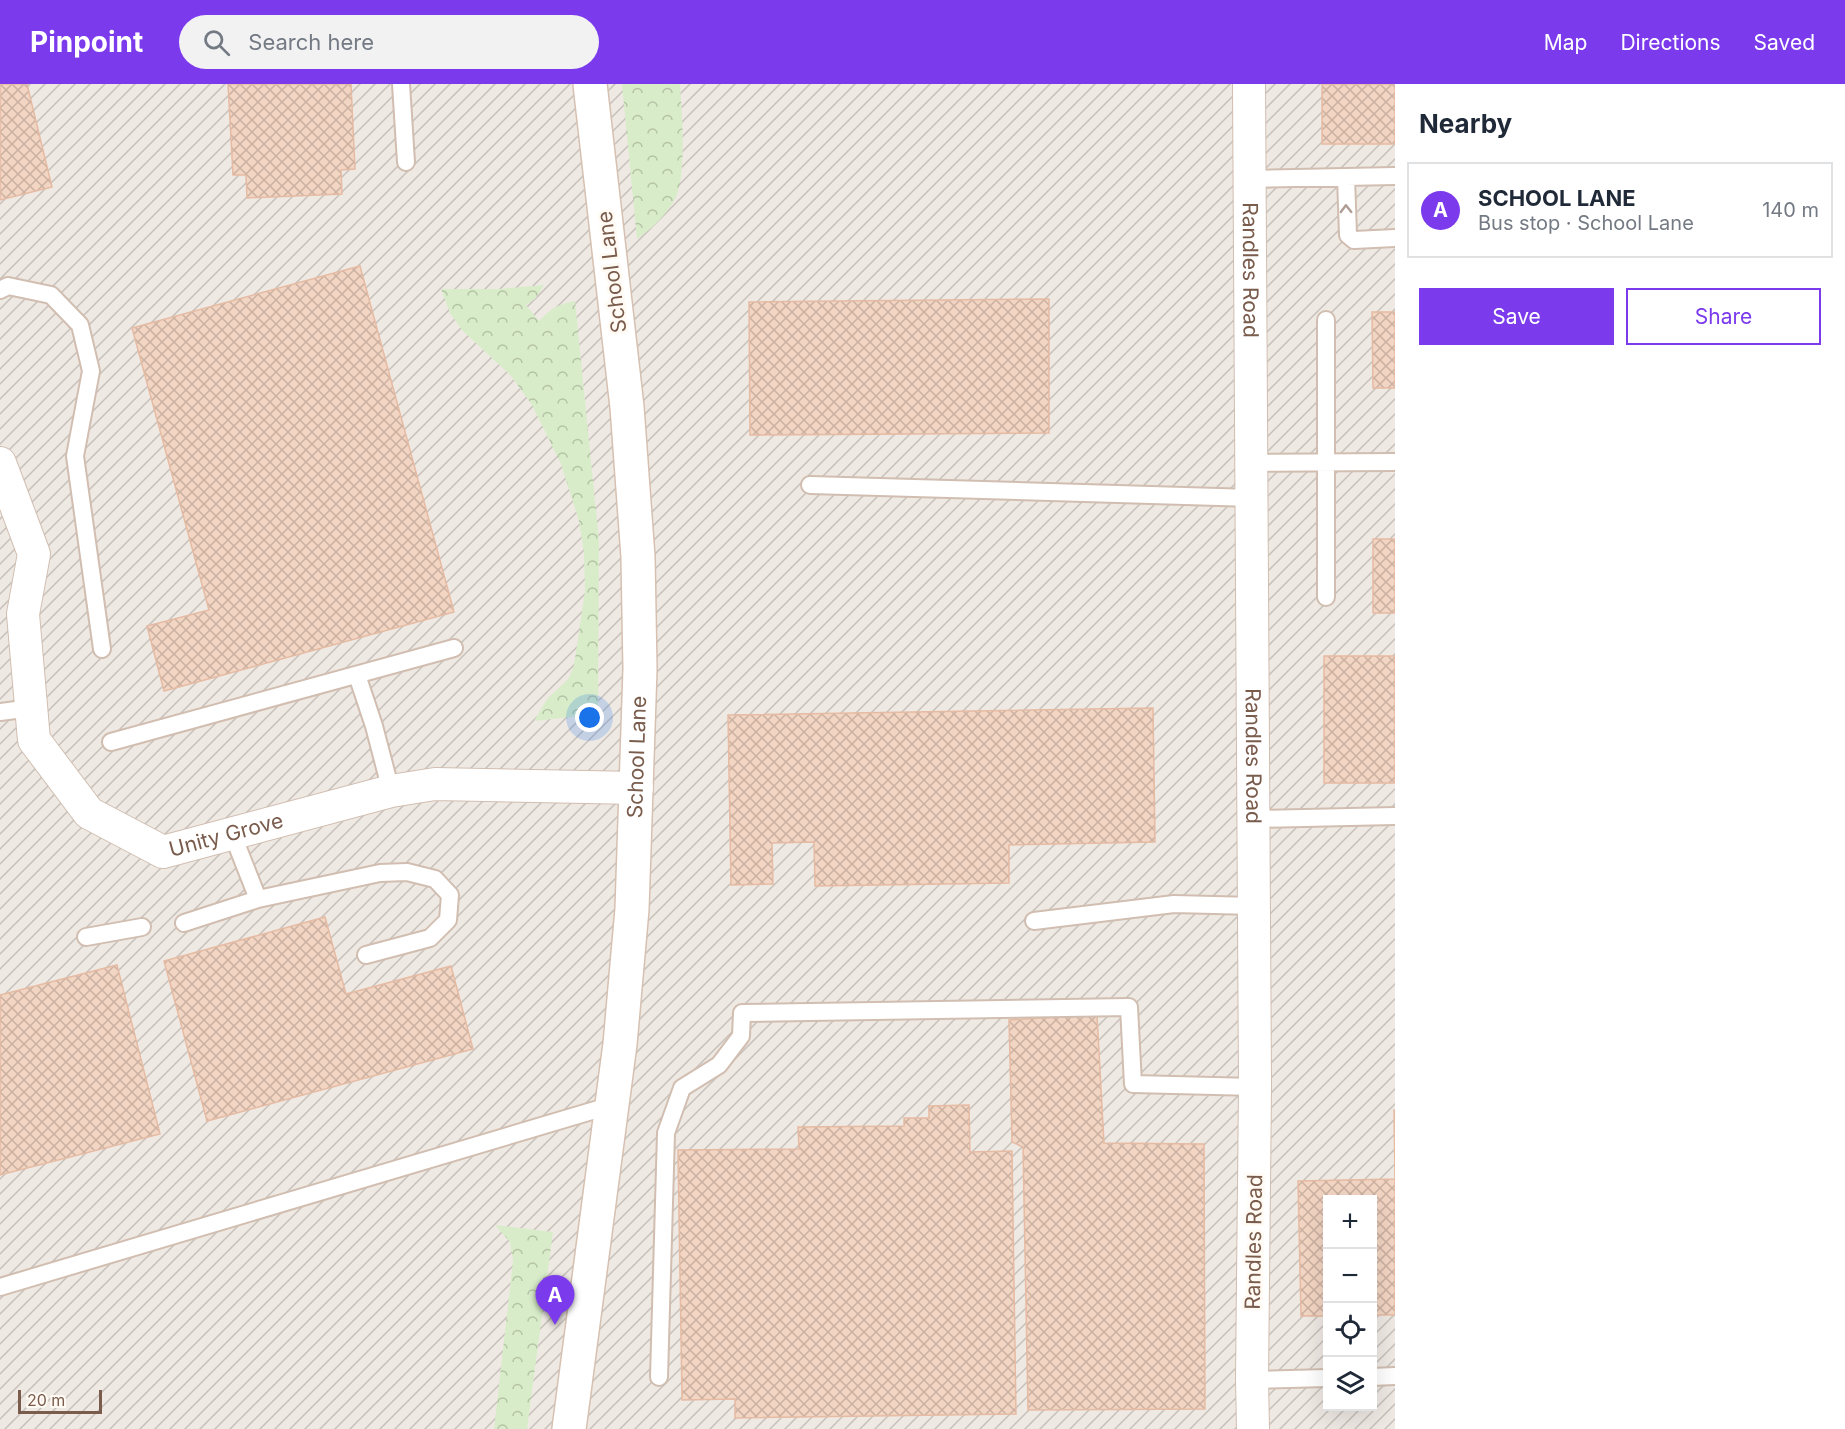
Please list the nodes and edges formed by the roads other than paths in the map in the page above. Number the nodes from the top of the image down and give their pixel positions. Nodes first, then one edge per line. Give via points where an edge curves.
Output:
1 (400, 84) edge
2 (590, 84) edge
3 (1250, 84) edge
4 (406, 162) dead end
5 (1395, 176) edge
6 (1346, 177) junction
7 (1250, 179) junction
8 (1395, 238) edge
9 (0, 290) edge
10 (1326, 320) dead end
11 (1395, 462) edge
12 (0, 463) edge
13 (1251, 463) junction
14 (1326, 463) junction
15 (810, 485) dead end
16 (1251, 498) junction
17 (1326, 597) dead end
18 (454, 648) dead end
19 (102, 649) dead end
20 (357, 675) junction
21 (31, 708) junction
22 (0, 712) edge
23 (111, 742) dead end
24 (637, 788) junction
25 (391, 791) junction
26 (1395, 816) edge
27 (1254, 819) junction
28 (232, 833) junction
29 (258, 900) junction
30 (1254, 906) junction
31 (1034, 921) dead end
32 (184, 923) dead end
33 (142, 927) dead end
34 (86, 938) dead end
35 (366, 955) dead end
36 (1255, 1087) junction
37 (612, 1105) junction
38 (0, 1287) edge
39 (658, 1377) dead end
40 (1377, 1377) edge
41 (1395, 1377) edge
42 (1323, 1378) edge
43 (1252, 1380) junction
44 (569, 1429) edge
45 (1253, 1429) edge

1 - 4 lane
2 - 24 main road, School Lane via 627,407 638,557
3 - 7 street, Randles Road
5 - 6 lane
6 - 7 lane
8 -> 6 lane via 1354,240 1348,235
7 - 13 street, Randles Road
9 - 19 lane via 8,286 51,295 80,325 91,370 75,456
10 - 14 lane
11 - 14 lane
12 - 21 street, Unity Grove via 34,554 23,614
13 - 14 lane
13 - 16 street, Randles Road
14 - 17 lane
15 - 16 lane
16 - 27 street, Randles Road
18 - 20 lane
20 - 23 lane
20 - 25 lane
21 - 22 lane
21 - 28 street, Unity Grove via 34,740 89,813 163,852
24 - 25 street, Unity Grove via 435,784
24 - 37 main road, School Lane via 632,909
25 - 28 street, Unity Grove
26 - 27 lane
27 - 30 street, Randles Road
28 - 29 lane
29 - 32 lane
29 - 35 lane via 380,873 407,872 435,879 450,895 448,920 430,938
30 - 31 lane via 1174,904
30 - 36 street, Randles Road
33 - 34 lane
36 - 39 lane via 1133,1084 1129,1007 742,1013 741,1036 719,1065 682,1088 666,1133
36 - 43 street, Randles Road
37 - 38 lane
37 - 44 main road, School Lane
40 - 41 lane
42 - 43 lane
43 - 45 street, Randles Road

